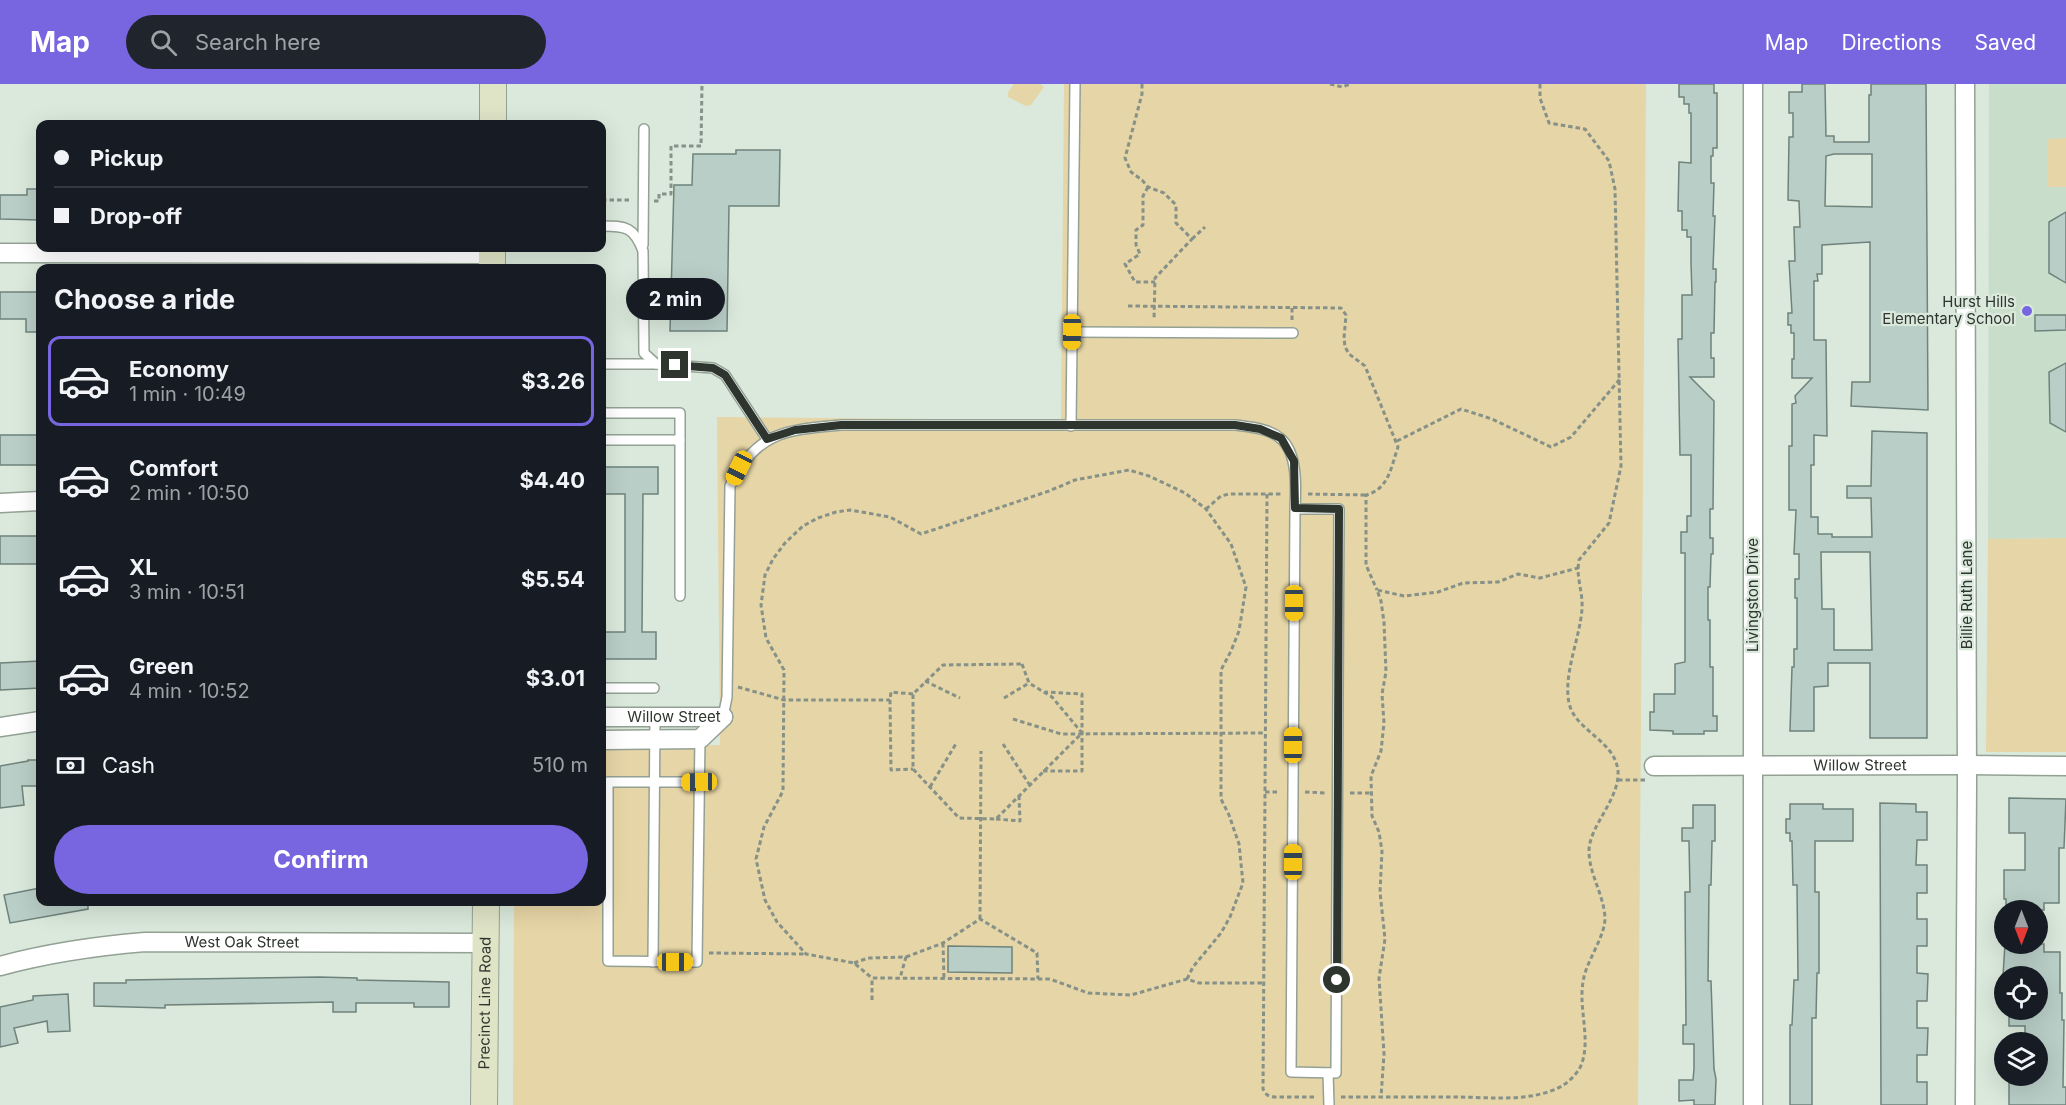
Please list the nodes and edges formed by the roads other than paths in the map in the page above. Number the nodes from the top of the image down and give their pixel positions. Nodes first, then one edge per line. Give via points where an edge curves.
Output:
1 (493, 84) edge
2 (1075, 84) edge
3 (1753, 84) edge
4 (1965, 84) edge
5 (493, 120) edge
6 (644, 129) dead end
7 (606, 226) edge
8 (643, 251) junction
9 (0, 253) edge
10 (492, 257) edge
11 (1072, 332) junction
12 (1293, 333) dead end
13 (606, 364) edge
14 (656, 364) junction
15 (606, 413) edge
16 (1071, 426) junction
17 (767, 439) junction
18 (606, 440) edge
19 (680, 440) junction
20 (36, 501) edge
21 (0, 503) edge
22 (1295, 508) junction
23 (680, 596) dead end
24 (606, 688) edge
25 (654, 688) dead end
26 (606, 717) edge
27 (655, 717) junction
28 (723, 717) junction
29 (700, 718) junction
30 (36, 722) edge
31 (0, 727) edge
32 (656, 739) junction
33 (700, 739) junction
34 (606, 740) edge
35 (1654, 765) dead end
36 (1966, 765) junction
37 (1753, 766) junction
38 (2066, 766) edge
39 (655, 782) junction
40 (699, 782) junction
41 (486, 906) edge
42 (486, 943) junction
43 (653, 962) junction
44 (0, 966) edge
45 (1328, 1073) junction
46 (1329, 1101) edge
47 (484, 1105) edge
48 (1753, 1105) edge
49 (1965, 1105) edge

1 - 5 main road
2 - 11 lane
3 - 37 street, Livingston Drive
4 - 36 street, Billie Ruth Lane
6 - 8 lane
7 - 8 lane via 622,226 637,235
8 - 14 lane via 644,353
9 - 10 street
11 - 12 lane
11 - 16 lane
13 - 14 lane
14 - 17 lane via 713,368 725,375
15 - 19 lane via 680,413
16 - 17 lane via 841,425 795,430
16 - 22 lane via 1235,425 1260,429 1281,438 1294,461
17 - 28 lane via 739,468 730,486 727,697
18 - 19 lane
19 - 23 lane
20 - 21 street
22 - 45 lane via 1291,1072
22 - 45 lane via 1339,509 1336,1073
24 - 25 lane
26 - 27 street, Willow Street
27 - 29 street, Willow Street
27 - 32 lane
28 - 29 street, Willow Street
28 - 33 street, Willow Street
29 - 33 lane
30 - 31 street
32 - 33 street, Willow Street
32 - 34 street, Willow Street
32 - 39 lane
33 - 40 lane
35 - 37 street, Willow Street
36 - 37 street, Willow Street
36 - 38 street, Willow Street
36 - 49 street, Billie Ruth Lane
37 - 48 street, Livingston Drive
39 - 40 lane
39 - 43 lane
39 - 43 lane via 608,782 608,962
40 - 43 lane via 697,962
41 - 42 main road, Precinct Line Road
42 - 44 street, West Oak Street via 145,942 67,951
42 - 47 main road, Precinct Line Road
45 - 46 lane

